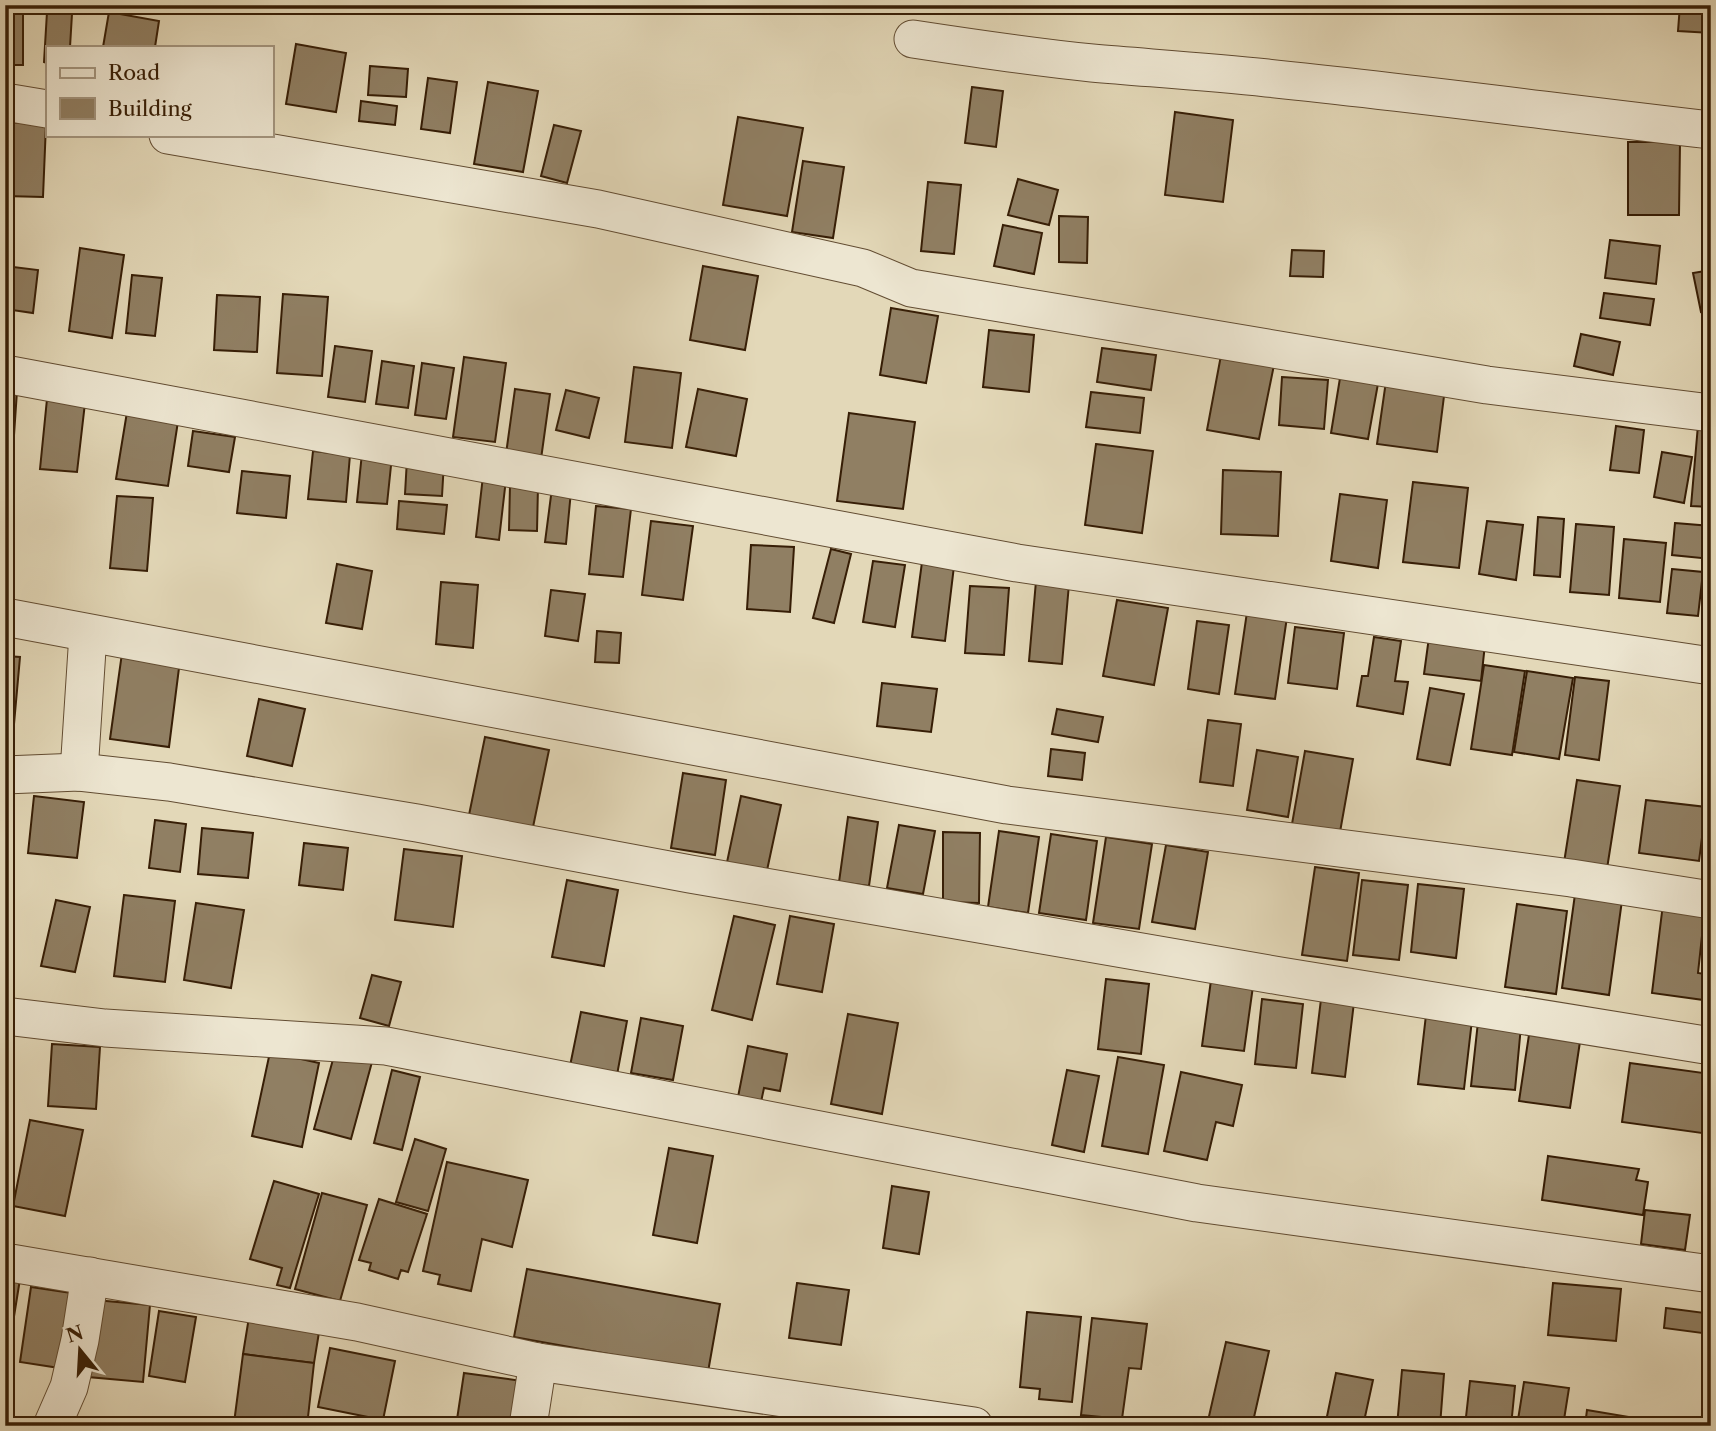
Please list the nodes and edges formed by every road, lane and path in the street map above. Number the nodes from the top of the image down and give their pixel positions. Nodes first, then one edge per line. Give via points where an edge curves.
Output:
1 (913, 39) dead end
2 (5, 102) edge
3 (46, 109) edge
4 (1711, 130) edge
5 (174, 136) edge
6 (5, 374) edge
7 (1711, 413) edge
8 (5, 617) edge
9 (88, 634) junction
10 (1711, 666) edge
11 (79, 772) junction
12 (5, 775) edge
13 (1711, 900) edge
14 (5, 1016) edge
15 (1711, 1046) edge
16 (5, 1262) edge
17 (1704, 1273) edge
18 (90, 1276) junction
19 (538, 1362) junction
20 (52, 1426) edge
21 (528, 1426) edge
22 (974, 1426) edge

1 - 4 street via 1066,60 1458,99
2 - 3 street
5 - 7 street via 598,209 863,268 911,288 1487,385
6 - 10 street via 1017,563
8 - 9 street
9 - 11 street
9 - 13 street via 1007,805
11 - 12 street
11 - 15 street via 417,822 786,891
14 - 17 street via 105,1028 386,1046 1197,1203
16 - 18 street
18 - 19 street via 357,1322
18 - 20 street via 69,1387
19 - 21 street
19 - 22 street

